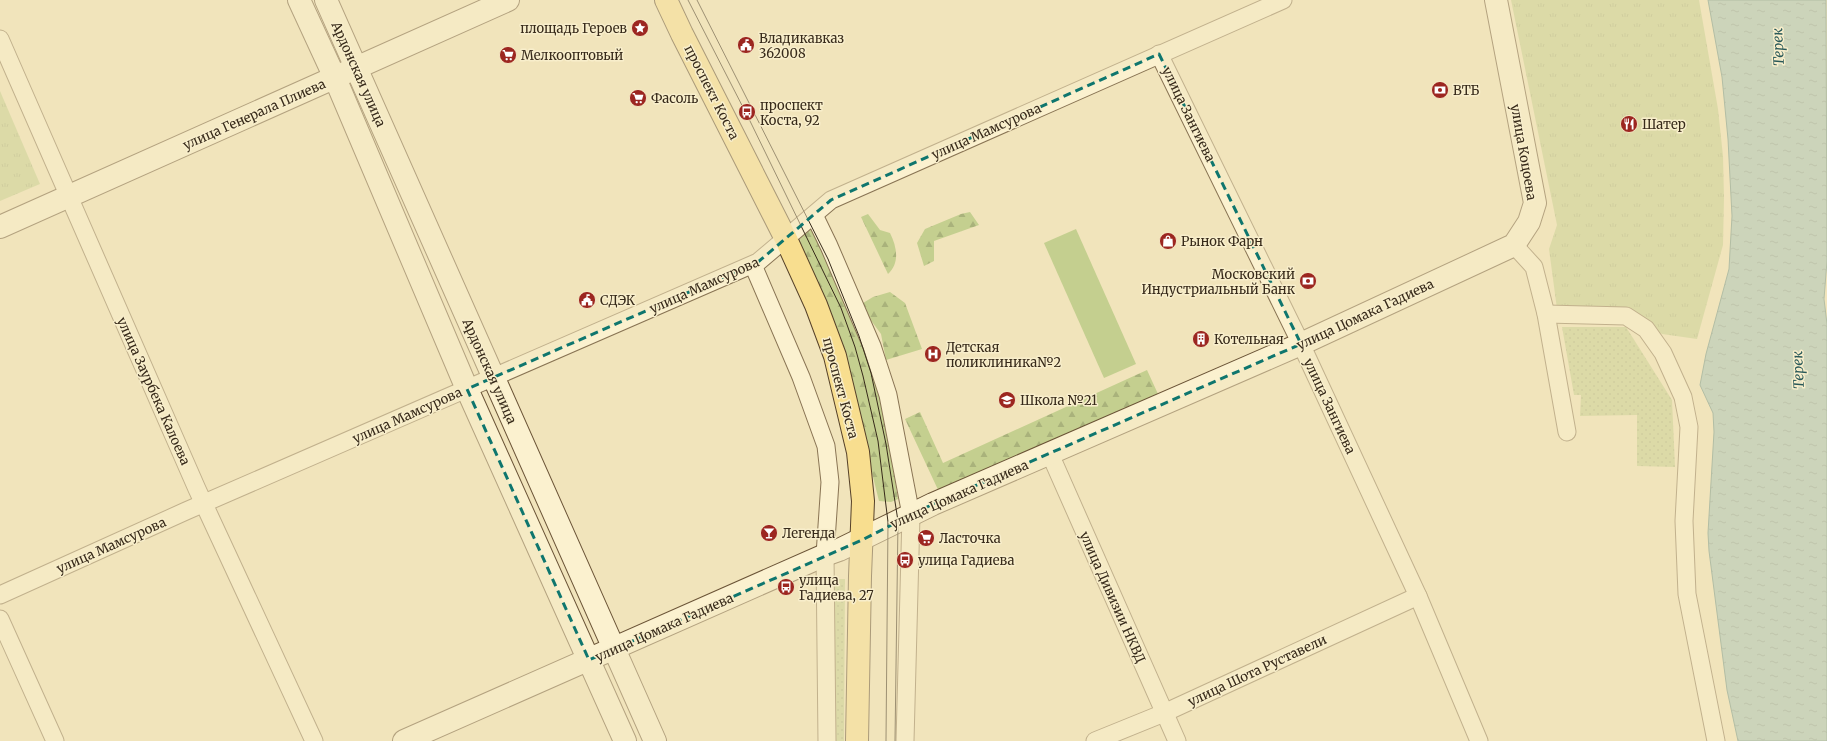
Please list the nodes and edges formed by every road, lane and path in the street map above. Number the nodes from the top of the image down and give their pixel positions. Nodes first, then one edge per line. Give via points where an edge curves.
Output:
1 (299, 0) edge
2 (326, 0) edge
3 (508, 0) edge
4 (666, 0) edge
5 (1284, 0) edge
6 (1496, 0) edge
7 (0, 39) edge
8 (1159, 54) junction
9 (357, 68) junction
10 (335, 78) junction
11 (69, 197) junction
12 (814, 215) junction
13 (0, 228) edge
14 (786, 238) junction
15 (1514, 245) junction
16 (753, 265) junction
17 (1546, 314) junction
18 (1301, 344) junction
19 (493, 378) junction
20 (467, 389) junction
21 (1567, 432) dead end
22 (1050, 454) junction
23 (204, 503) junction
24 (911, 515) junction
25 (862, 540) junction
26 (825, 555) junction
27 (0, 595) edge
28 (1418, 596) junction
29 (0, 619) edge
30 (614, 649) junction
31 (589, 660) junction
32 (1164, 712) junction
33 (54, 741) edge
34 (314, 741) edge
35 (404, 741) edge
36 (625, 741) edge
37 (655, 741) edge
38 (827, 741) edge
39 (857, 741) edge
40 (906, 741) edge
41 (1095, 741) edge
42 (1177, 741) edge
43 (1479, 741) edge
44 (1716, 741) edge

1 - 10 main road, Ардонская улица
2 - 9 main road, Ардонская улица
3 - 9 main road, улица Генерала Плиева
4 - 14 main road, проспект Коста
5 - 8 street, улица Мамсурова
6 - 15 main road, улица Коцоева via 1534,203 1529,222
7 - 11 street, улица Заурбека Калоева
8 - 12 street, улица Мамсурова via 831,200
8 - 18 street, улица Зангиева
9 - 10 main road, улица Генерала Плиева
9 - 19 main road, Ардонская улица
10 - 11 main road, улица Генерала Плиева
10 - 20 main road, Ардонская улица
11 - 13 main road, улица Генерала Плиева
11 - 23 street, улица Заурбека Калоева
12 - 14 street, улица Мамсурова
12 - 24 street via 872,346 888,395
14 - 16 street, улица Мамсурова
14 - 25 main road, проспект Коста via 816,305 835,356 858,452 863,501
15 - 17 street via 1534,267
15 - 18 main road, улица Цомака Гадиева
16 - 19 street, улица Мамсурова
16 - 26 street via 801,377 826,446 830,482
17 - 21 street
17 - 44 street via 1626,316 1646,329 1663,353 1684,397 1689,427 1684,521 1687,594
18 - 22 main road, улица Цомака Гадиева
18 - 28 street, улица Зангиева
19 - 20 street, улица Мамсурова
19 - 30 main road, Ардонская улица
20 - 23 street, улица Мамсурова
20 - 31 main road, Ардонская улица
22 - 24 main road, улица Цомака Гадиева
22 - 32 street, улица Дивизии НКВД
23 - 27 street, улица Мамсурова
23 - 34 street, улица Заурбека Калоева
24 - 25 main road, улица Цомака Гадиева
24 - 40 street
25 - 26 main road, улица Цомака Гадиева
25 - 39 main road, проспект Коста
26 - 30 main road, улица Цомака Гадиева
26 - 38 street
28 - 32 street, улица Шота Руставели
28 - 43 street, улица Зангиева
29 - 33 street
30 - 31 main road, улица Цомака Гадиева
30 - 37 main road, Ардонская улица
31 - 35 main road, улица Цомака Гадиева
31 - 36 main road, Ардонская улица
32 - 41 street, улица Шота Руставели
32 - 42 street, улица Дивизии НКВД

